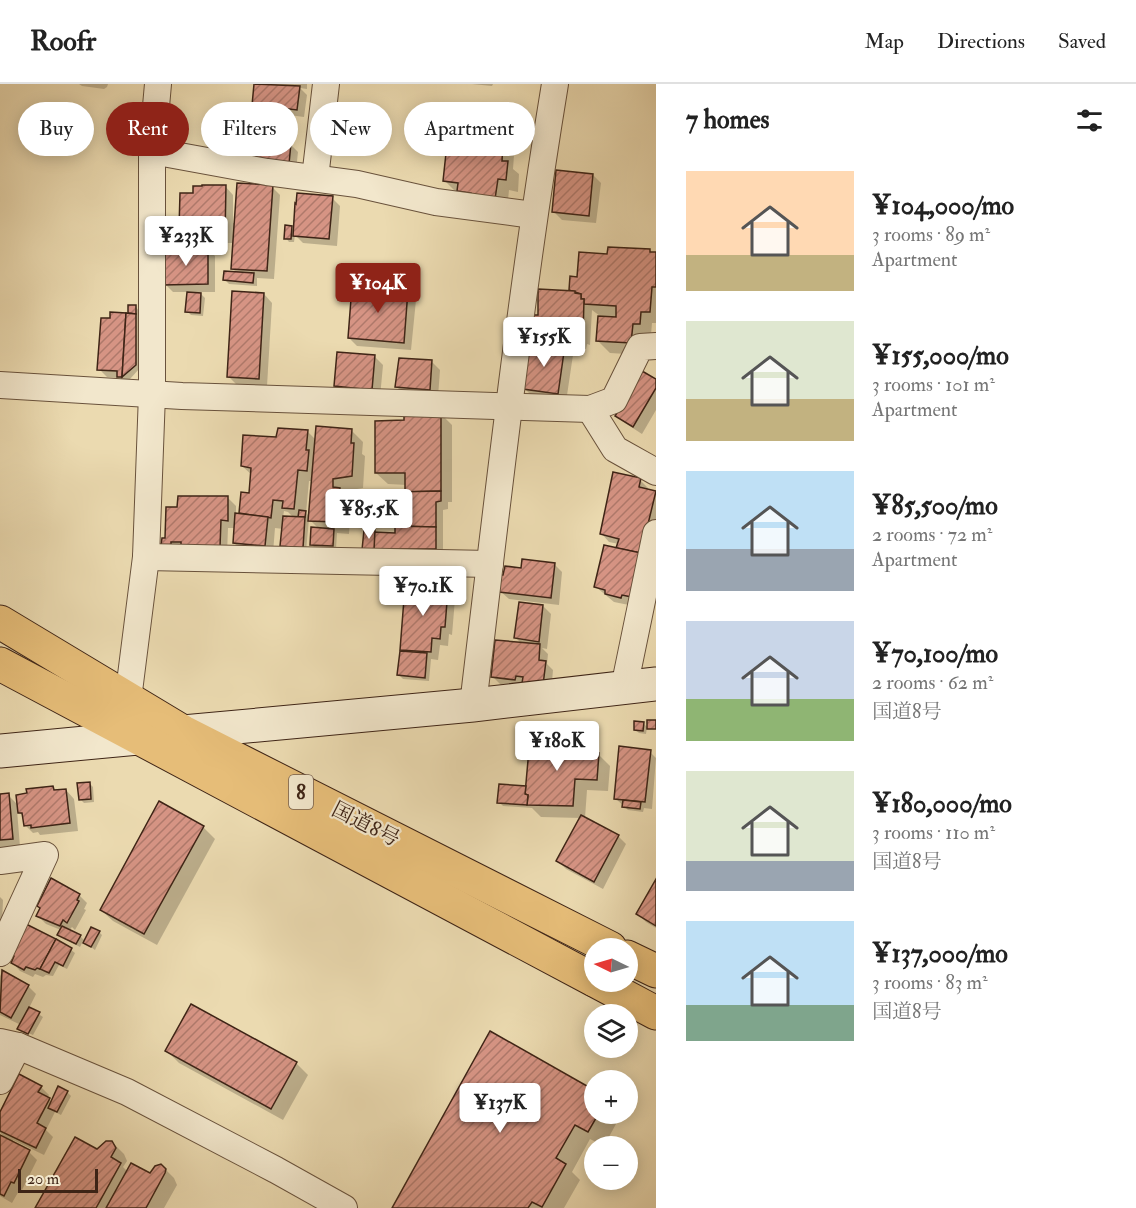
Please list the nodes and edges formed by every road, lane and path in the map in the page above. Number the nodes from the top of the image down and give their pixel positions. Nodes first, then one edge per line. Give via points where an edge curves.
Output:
1 (158, 84) edge
2 (326, 84) edge
3 (555, 84) edge
4 (156, 102) edge
5 (152, 156) edge
6 (179, 156) edge
7 (315, 178) junction
8 (534, 215) junction
9 (656, 346) edge
10 (0, 386) edge
11 (152, 394) junction
12 (508, 406) junction
13 (590, 410) junction
14 (656, 472) edge
15 (656, 534) edge
16 (146, 558) junction
17 (490, 564) junction
18 (0, 622) edge
19 (0, 664) edge
20 (656, 684) edge
21 (624, 688) junction
22 (128, 699) junction
23 (473, 705) junction
24 (183, 732) junction
25 (138, 738) junction
26 (0, 752) edge
27 (0, 861) edge
28 (590, 938) edge
29 (0, 953) edge
30 (638, 962) edge
31 (656, 971) edge
32 (584, 974) edge
33 (618, 992) edge
34 (656, 1012) edge
35 (9, 1044) edge
36 (0, 1081) edge
37 (344, 1208) edge

1 - 4 street
2 - 7 street
3 - 8 street
5 - 11 street
6 - 7 street
7 - 8 street via 436,202
8 - 12 street
9 - 13 street via 640,347 614,400
10 - 11 street
11 - 12 street
11 - 16 street
12 - 13 street
12 - 17 street
13 - 14 street via 615,449
15 - 21 street
16 - 17 street
16 - 22 street
17 - 23 street
18 - 22 highway, 国道8号 / 8
19 - 25 highway, 国道8号 / 8
20 - 21 street
21 - 23 street
22 - 24 highway, 国道8号 / 8
23 - 24 street
24 - 28 highway, 国道8号 / 8
25 - 26 street
25 - 32 highway, 国道8号 / 8
27 - 29 street via 45,855
30 - 31 highway
33 - 34 highway, 国道8号 / 8
35 - 36 street
35 - 37 street via 127,1092

